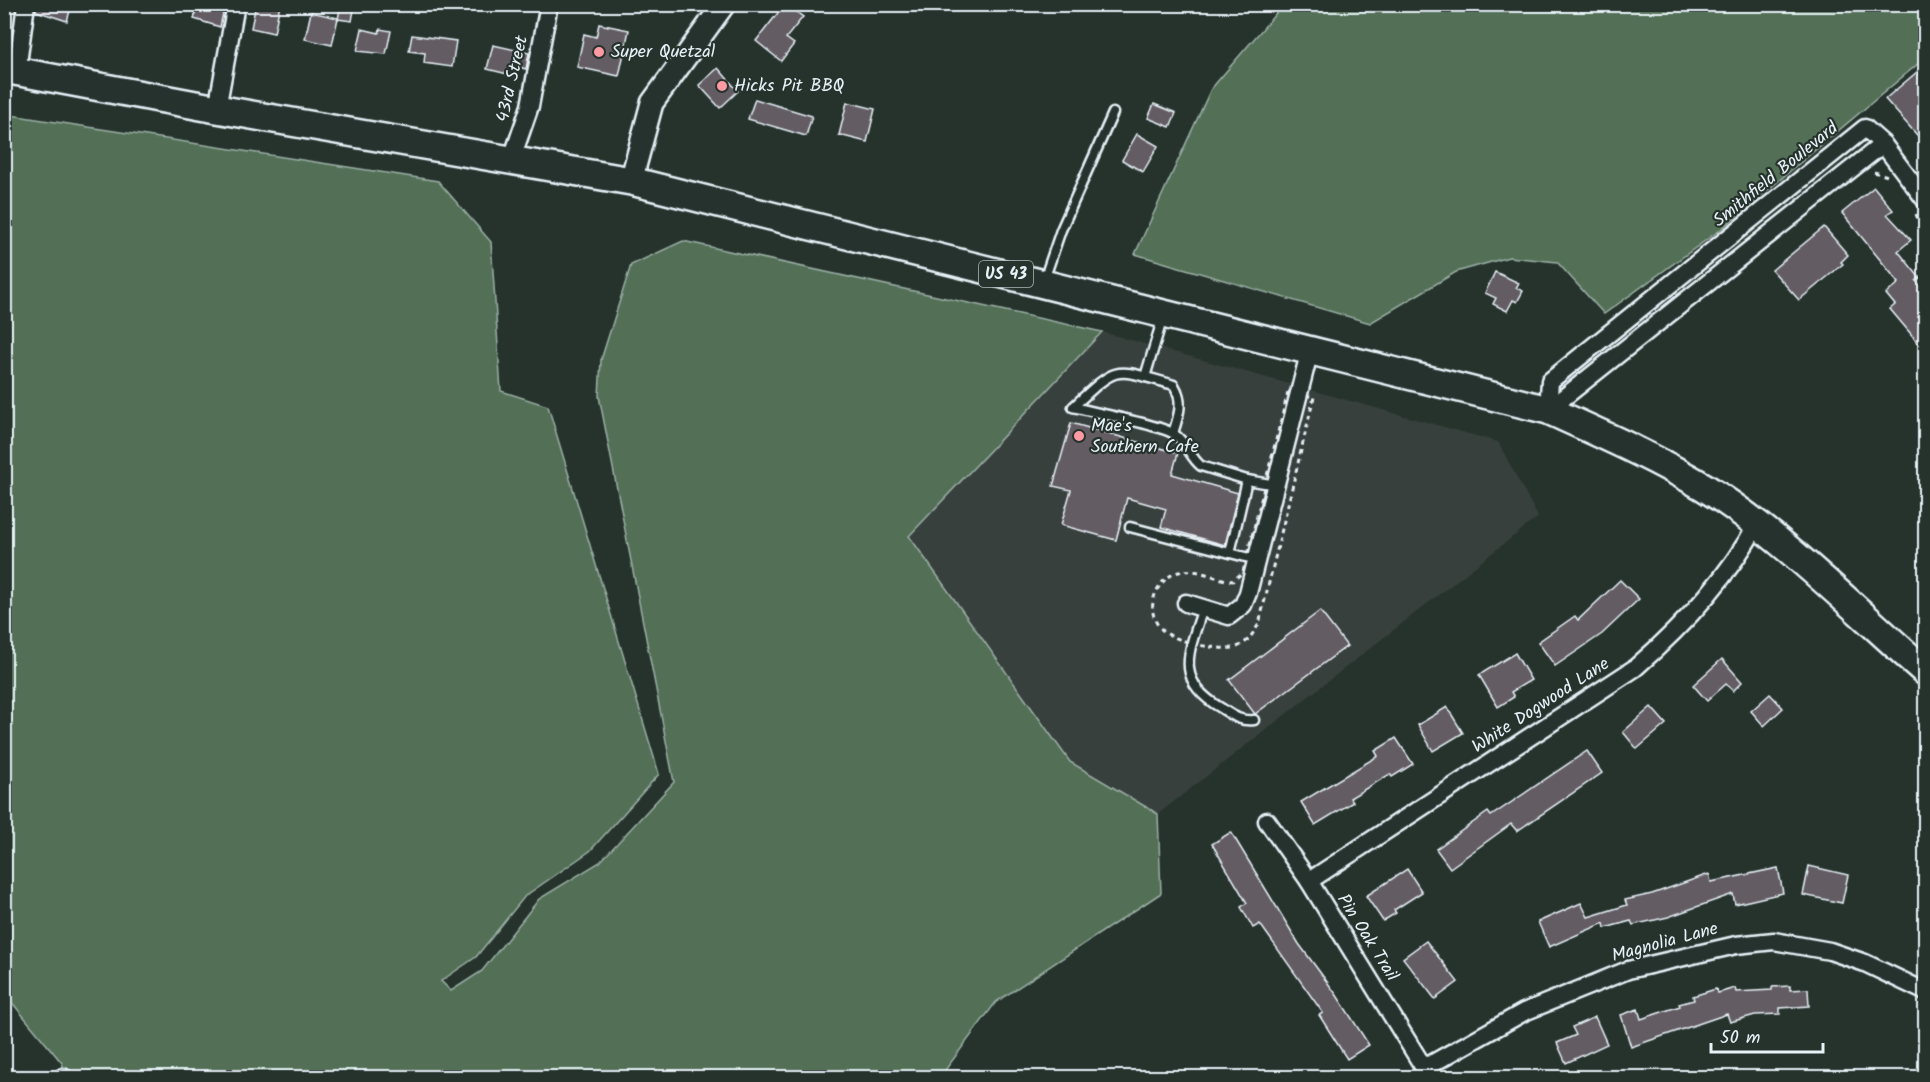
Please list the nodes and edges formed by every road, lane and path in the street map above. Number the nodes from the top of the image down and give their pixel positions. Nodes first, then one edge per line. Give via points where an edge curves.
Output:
1 (26, 4) edge
2 (236, 4) edge
3 (549, 4) edge
4 (724, 4) edge
5 (11, 70) edge
6 (217, 110) junction
7 (1113, 113) dead end
8 (1883, 144) junction
9 (511, 161) junction
10 (1869, 173) dead end
11 (631, 182) junction
12 (1895, 182) dead end
13 (1919, 204) edge
14 (1926, 241) edge
15 (1043, 283) junction
16 (1164, 314) junction
17 (1310, 350) junction
18 (1145, 377) junction
19 (1548, 410) junction
20 (1173, 433) junction
21 (1247, 480) junction
22 (1276, 485) junction
23 (1757, 524) junction
24 (1130, 527) dead end
25 (1230, 554) junction
26 (1257, 560) junction
27 (1186, 603) dead end
28 (1203, 608) junction
29 (1926, 672) edge
30 (1254, 720) dead end
31 (1268, 821) dead end
32 (1309, 881) junction
33 (1926, 992) edge
34 (1428, 1072) edge

1 - 5 street
2 - 6 street
3 - 9 street, 43rd Street via 530,106
4 - 11 street via 652,103
5 - 6 highway, US 43
6 - 9 highway, US 43
7 - 15 lane via 1061,230
8 - 13 street
8 - 19 street
8 - 19 street, Smithfield Boulevard via 1865,128 1550,381
9 - 11 highway, US 43
10 - 12 path via 1879,172
11 - 15 highway, US 43
13 - 14 path
15 - 16 highway, US 43
16 - 17 highway, US 43
16 - 18 lane
17 - 19 highway, US 43
17 - 22 street
18 - 20 lane via 1174,385 1180,396
18 - 20 lane via 1121,371 1106,377 1073,407
19 - 23 highway, US 43 via 1652,457
20 - 21 lane via 1201,466
21 - 22 lane
21 - 25 lane
22 - 26 street
23 - 29 highway, US 43
23 - 32 street, White Dogwood Lane via 1714,588 1663,644 1635,668
24 - 25 lane
25 - 26 lane
26 - 28 street via 1243,605 1229,616
27 - 28 street
28 - 30 lane via 1187,659 1190,677 1202,697 1244,721
31 - 32 street, Pin Oak Trail
32 - 34 street, Pin Oak Trail
33 - 34 street, Magnolia Lane via 1830,951 1774,941 1736,945 1628,970 1524,1012

